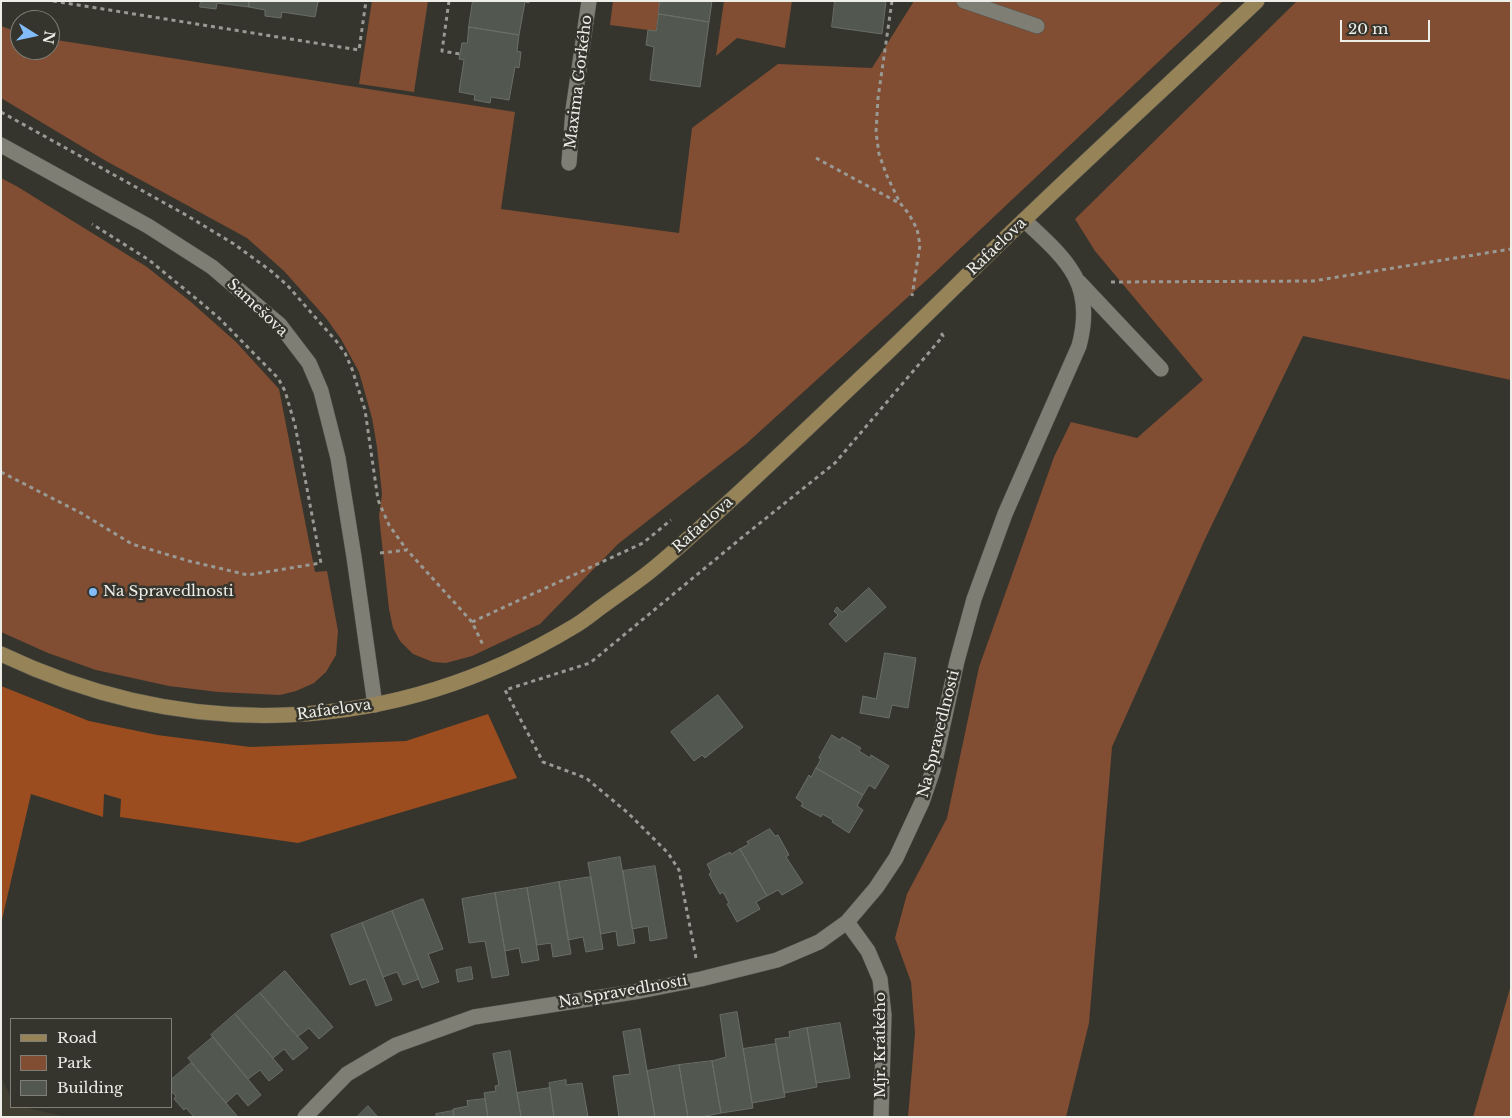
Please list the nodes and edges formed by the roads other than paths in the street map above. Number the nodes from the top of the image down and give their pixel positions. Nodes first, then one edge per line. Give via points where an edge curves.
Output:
1 (589, 1) edge
2 (964, 1) edge
3 (1257, 1) edge
4 (1037, 26) dead end
5 (1, 145) edge
6 (569, 163) dead end
7 (1024, 220) junction
8 (1079, 282) junction
9 (1161, 369) dead end
10 (1, 654) edge
11 (375, 704) junction
12 (847, 922) junction
13 (305, 1117) edge
14 (881, 1117) edge

1 - 6 street, Maxima Gorkého via 573,110
2 - 4 street
3 - 7 main road, Rafaelova
5 - 11 street, Samešova via 148,226 212,267 280,325 309,363 321,391 338,458
7 - 8 street, Na Spravedlnosti via 1063,256
7 - 11 main road, Rafaelova via 751,482 650,572 575,626 496,668 411,697
8 - 9 street
8 - 12 street, Na Spravedlnosti via 1084,321 1080,346 1005,514 974,599 933,770 922,802 896,858
10 - 11 main road, Rafaelova via 67,682 133,701 203,713 290,716
12 - 13 street, Na Spravedlnosti via 818,942 777,960 640,991 474,1017 396,1045 347,1074
12 - 14 street, Mjr. Krátkého via 868,951 880,979 884,1015

